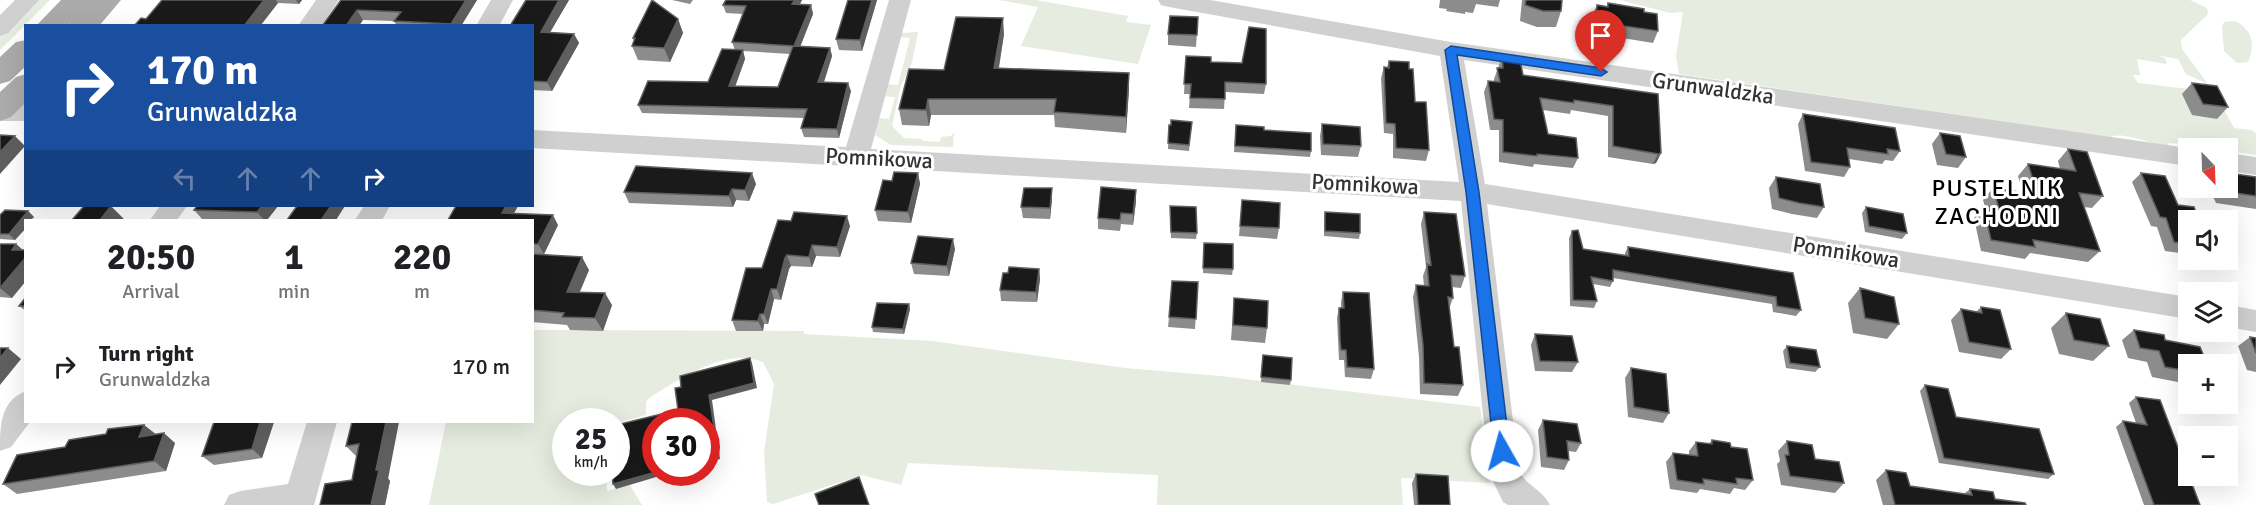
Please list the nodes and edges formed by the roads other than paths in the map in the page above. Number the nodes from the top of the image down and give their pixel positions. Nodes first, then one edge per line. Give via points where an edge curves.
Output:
1 (27, 0) edge
2 (76, 0) edge
3 (106, 0) edge
4 (328, 0) edge
5 (502, 0) edge
6 (900, 0) edge
7 (1169, 0) edge
8 (52, 24) edge
9 (84, 24) edge
10 (310, 24) edge
11 (488, 24) edge
12 (0, 28) edge
13 (1451, 50) junction
14 (24, 51) edge
15 (0, 74) edge
16 (24, 86) edge
17 (0, 111) edge
18 (24, 112) edge
19 (534, 139) edge
20 (856, 156) junction
21 (2178, 156) edge
22 (2238, 163) edge
23 (2256, 166) edge
24 (1473, 192) junction
25 (173, 207) edge
26 (164, 219) edge
27 (2178, 307) edge
28 (2238, 318) edge
29 (2256, 321) edge
30 (15, 409) edge
31 (322, 423) edge
32 (0, 438) edge
33 (299, 501) edge
34 (240, 505) edge
35 (1534, 505) edge

1 - 12 street
2 - 8 main road
3 - 9 main road
4 - 10 street
5 - 11 street
6 - 20 street
7 - 13 street, Grunwaldzka
13 - 21 street, Grunwaldzka
13 - 24 street
14 - 15 main road
16 - 17 main road
17 - 18 street
19 - 20 street, Pomnikowa
20 - 24 street, Pomnikowa
22 - 23 street
24 - 27 street, Pomnikowa
24 - 35 street via 1504,473 1514,492
25 - 26 street
28 - 29 street
30 - 32 street
31 - 33 street
33 - 34 street

